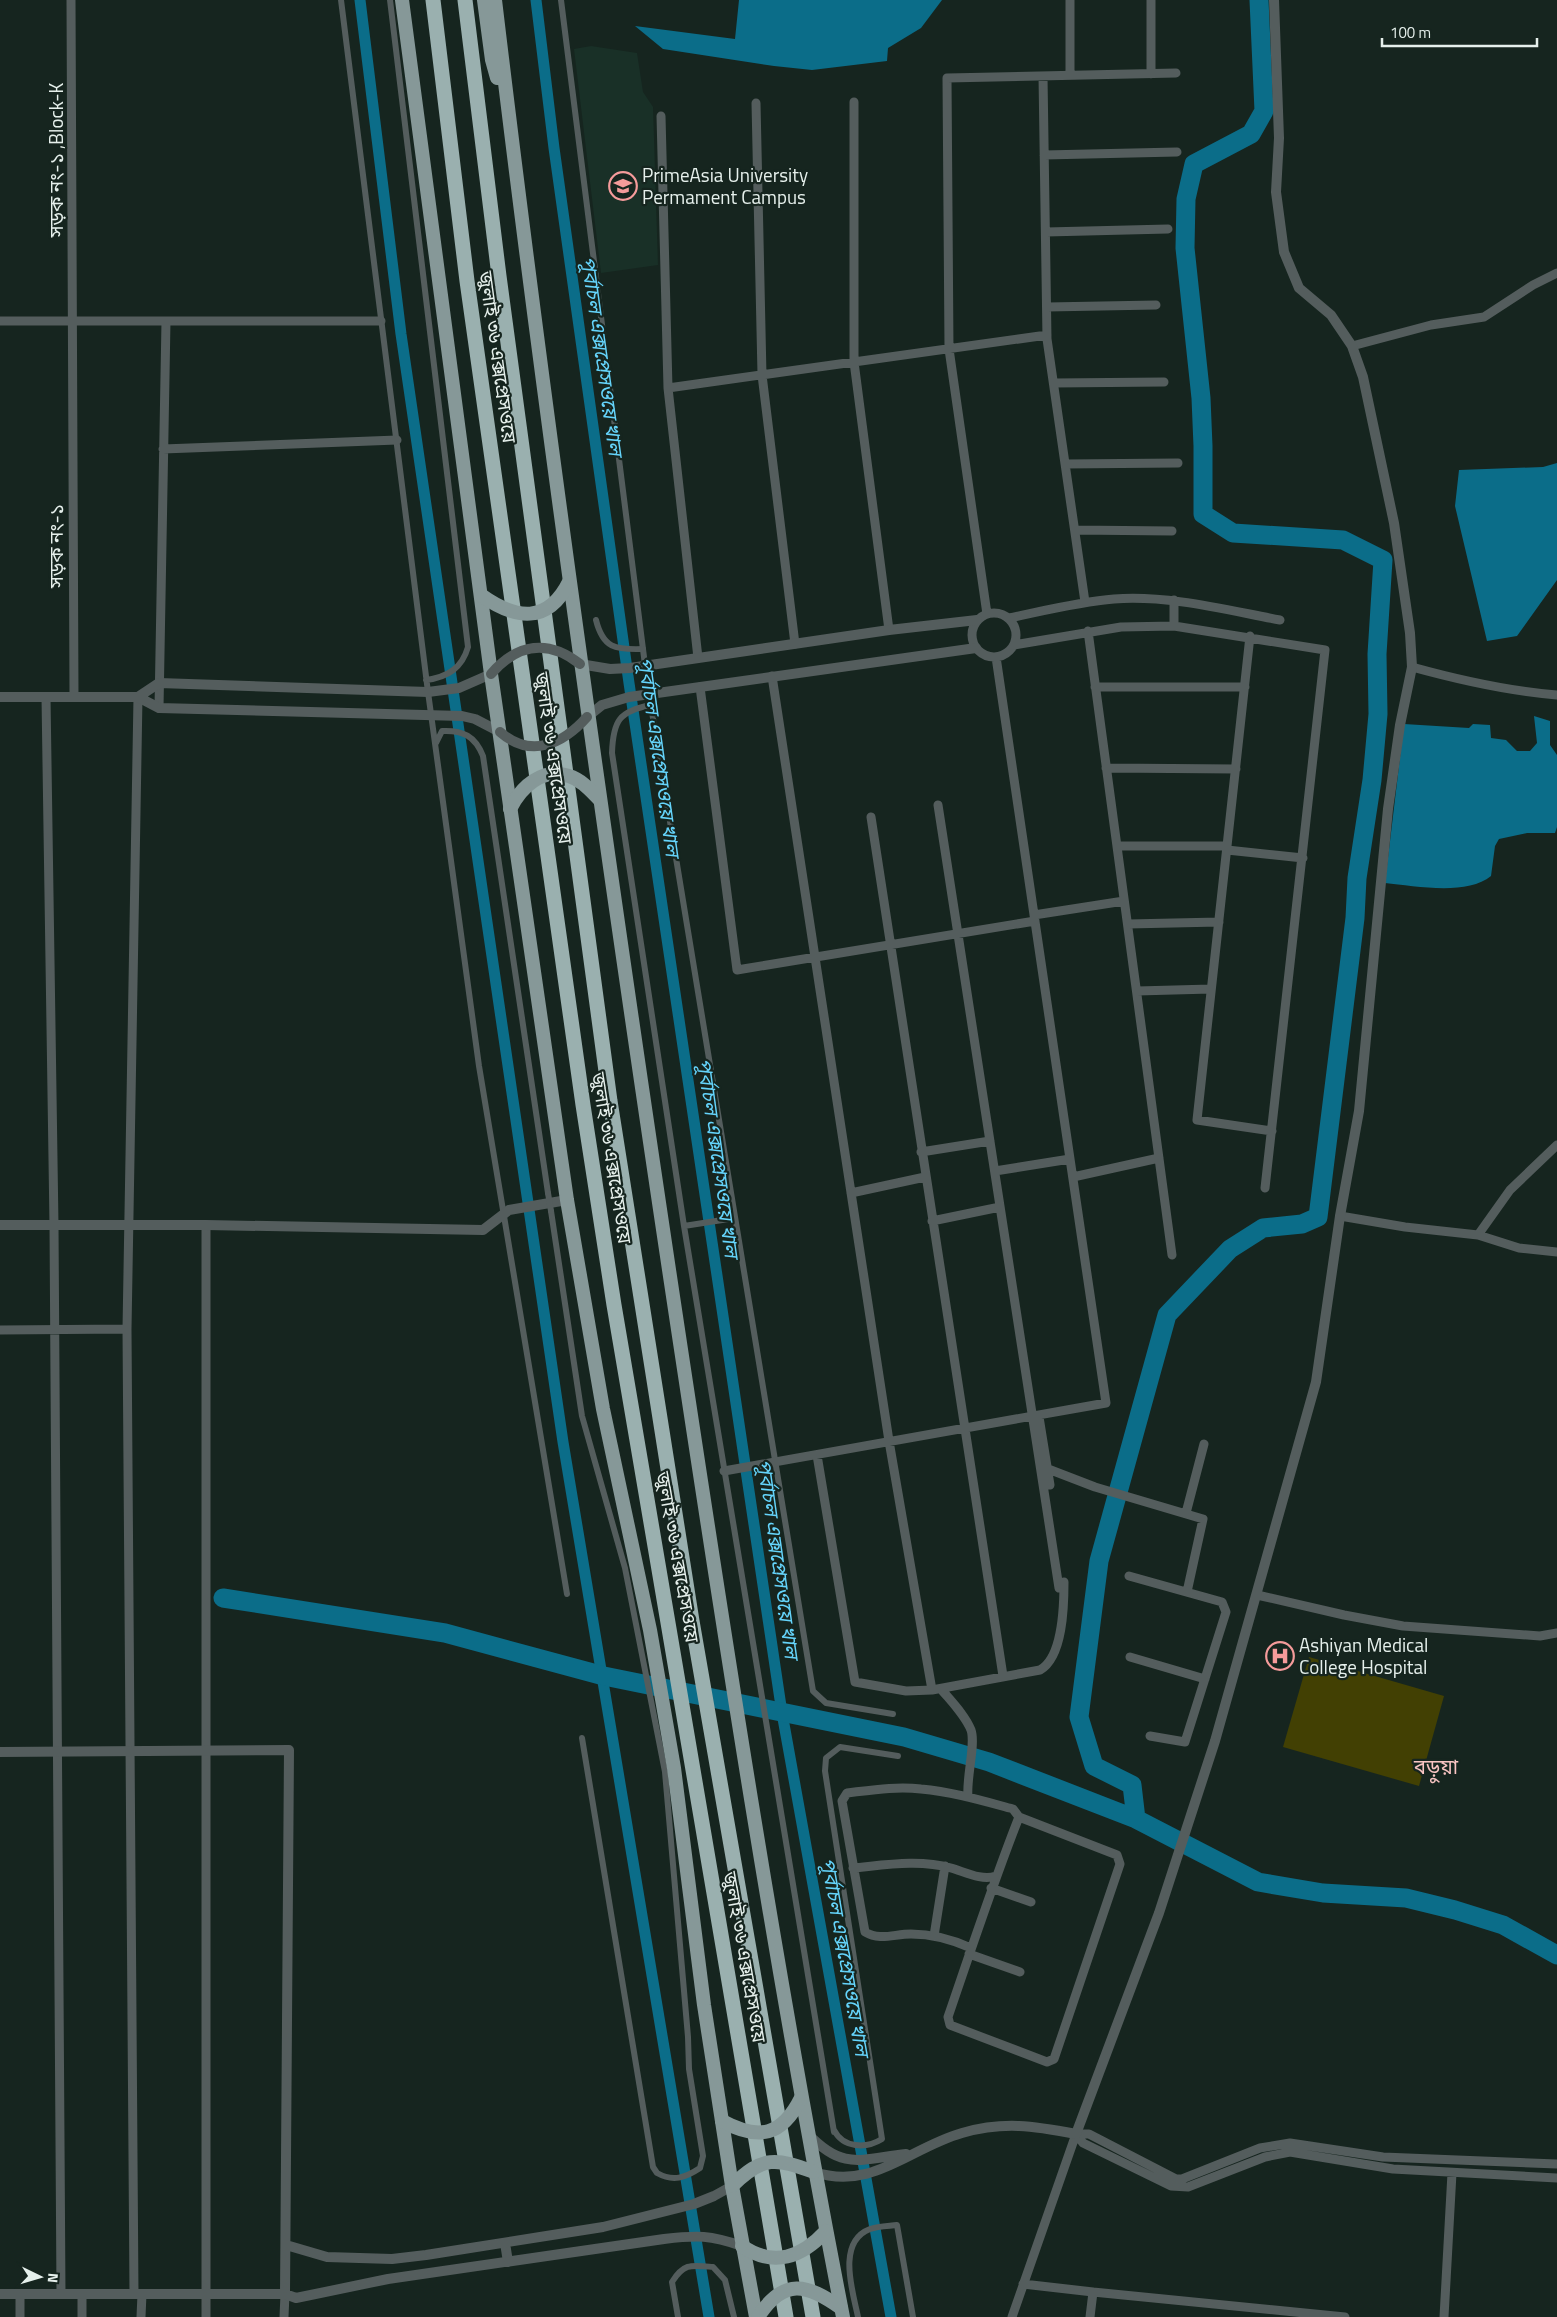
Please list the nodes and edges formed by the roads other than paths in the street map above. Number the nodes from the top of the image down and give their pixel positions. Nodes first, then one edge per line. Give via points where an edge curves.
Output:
1 (71, 0) edge
2 (341, 0) edge
3 (390, 0) edge
4 (402, 0) edge
5 (433, 0) edge
6 (465, 0) edge
7 (484, 0) edge
8 (495, 0) edge
9 (561, 0) edge
10 (1070, 0) edge
11 (1151, 0) edge
12 (1274, 0) edge
13 (1176, 73) dead end
14 (1151, 74) junction
15 (1070, 75) junction
16 (1043, 76) junction
17 (506, 95) junction
18 (854, 102) dead end
19 (756, 103) dead end
20 (661, 116) dead end
21 (1177, 152) dead end
22 (1044, 155) junction
23 (1168, 230) dead end
24 (1046, 232) junction
25 (1557, 273) edge
26 (1156, 305) dead end
27 (1047, 307) junction
28 (0, 321) edge
29 (73, 321) junction
30 (166, 321) junction
31 (381, 321) junction
32 (1047, 335) junction
33 (1352, 346) junction
34 (949, 349) junction
35 (854, 362) junction
36 (762, 375) junction
37 (1164, 382) dead end
38 (1054, 383) junction
39 (668, 388) junction
40 (397, 440) junction
41 (163, 449) junction
42 (1178, 463) dead end
43 (1065, 464) junction
44 (1074, 530) junction
45 (1172, 531) dead end
46 (569, 582) junction
47 (481, 595) junction
48 (1174, 600) junction
49 (1085, 602) junction
50 (987, 614) junction
51 (1009, 618) junction
52 (596, 620) dead end
53 (977, 620) junction
54 (1280, 620) dead end
55 (1174, 626) junction
56 (889, 630) junction
57 (1088, 631) junction
58 (1250, 636) junction
59 (795, 644) junction
60 (1014, 644) junction
61 (976, 648) junction
62 (643, 649) dead end
63 (996, 657) junction
64 (698, 658) junction
65 (580, 664) junction
66 (645, 665) junction
67 (1412, 667) junction
68 (492, 674) junction
69 (772, 676) junction
70 (426, 680) junction
71 (159, 683) junction
72 (700, 687) junction
73 (1095, 687) junction
74 (1245, 687) junction
75 (428, 692) junction
76 (1557, 695) edge
77 (46, 697) junction
78 (74, 697) junction
79 (138, 697) junction
80 (0, 698) edge
81 (650, 699) junction
82 (159, 708) junction
83 (432, 717) junction
84 (587, 717) junction
85 (500, 732) junction
86 (435, 744) junction
87 (1106, 768) junction
88 (1236, 769) junction
89 (600, 800) junction
90 (938, 805) dead end
91 (510, 810) junction
92 (871, 817) dead end
93 (1117, 846) junction
94 (1227, 848) junction
95 (1303, 858) junction
96 (1124, 901) junction
97 (1034, 918) junction
98 (1219, 922) junction
99 (1128, 924) junction
100 (958, 933) junction
101 (890, 944) junction
102 (815, 957) junction
103 (1212, 989) junction
104 (1136, 991) junction
105 (1272, 1131) junction
106 (990, 1141) junction
107 (1557, 1145) edge
108 (922, 1152) junction
109 (1159, 1158) junction
110 (1070, 1159) junction
111 (995, 1171) junction
112 (925, 1177) junction
113 (1073, 1177) junction
114 (1266, 1188) dead end
115 (851, 1193) junction
116 (567, 1200) junction
117 (550, 1202) junction
118 (1000, 1207) junction
119 (506, 1211) junction
120 (1340, 1216) junction
121 (735, 1218) junction
122 (932, 1221) junction
123 (0, 1225) edge
124 (54, 1225) junction
125 (130, 1225) junction
126 (206, 1225) junction
127 (684, 1226) junction
128 (1478, 1235) junction
129 (1557, 1252) edge
130 (1172, 1255) dead end
131 (127, 1329) junction
132 (0, 1330) edge
133 (55, 1331) junction
134 (1036, 1417) junction
135 (963, 1428) junction
136 (889, 1442) junction
137 (1204, 1444) dead end
138 (817, 1454) junction
139 (774, 1462) junction
140 (1040, 1466) junction
141 (724, 1471) junction
142 (1186, 1514) junction
143 (1128, 1576) dead end
144 (1059, 1588) dead end
145 (1187, 1592) junction
146 (566, 1594) dead end
147 (1256, 1595) junction
148 (644, 1632) junction
149 (1557, 1633) edge
150 (1130, 1657) dead end
151 (1003, 1676) junction
152 (1205, 1679) junction
153 (937, 1690) junction
154 (893, 1714) dead end
155 (1150, 1736) dead end
156 (582, 1738) dead end
157 (765, 1743) dead end
158 (58, 1751) junction
159 (130, 1751) junction
160 (206, 1751) junction
161 (0, 1752) edge
162 (898, 1756) dead end
163 (670, 1770) junction
164 (968, 1797) junction
165 (1019, 1818) junction
166 (945, 1866) junction
167 (853, 1868) junction
168 (996, 1876) junction
169 (991, 1888) junction
170 (1031, 1902) dead end
171 (934, 1936) junction
172 (970, 1951) junction
173 (1020, 1972) dead end
174 (801, 2098) junction
175 (722, 2121) junction
176 (834, 2132) junction
177 (807, 2133) junction
178 (1076, 2134) junction
179 (911, 2153) junction
180 (1233, 2159) junction
181 (1557, 2164) edge
182 (1236, 2168) junction
183 (814, 2172) junction
184 (1452, 2173) junction
185 (1557, 2178) edge
186 (732, 2186) junction
187 (826, 2231) junction
188 (505, 2243) junction
189 (286, 2245) junction
190 (742, 2246) junction
191 (508, 2262) junction
192 (1023, 2284) junction
193 (1093, 2292) junction
194 (207, 2293) junction
195 (0, 2294) edge
196 (20, 2294) junction
197 (61, 2294) junction
198 (82, 2294) junction
199 (138, 2294) junction
200 (285, 2294) junction
201 (842, 2312) edge
202 (20, 2317) edge
203 (82, 2317) edge
204 (141, 2317) edge
205 (206, 2317) edge
206 (284, 2317) edge
207 (678, 2317) edge
208 (734, 2317) edge
209 (757, 2317) edge
210 (786, 2317) edge
211 (813, 2317) edge
212 (858, 2317) edge
213 (913, 2317) edge
214 (1012, 2317) edge
215 (1090, 2317) edge
216 (1346, 2317) edge
217 (1444, 2317) edge

1 - 29 street, সড়ক নং-১ ,Block-K
2 - 31 street
3 - 70 street via 468,647 458,668 447,676
4 - 47 main road
5 - 210 highway, জুলাই ৩৬ এক্সপ্রেসওয়ে via 467,281 584,1114
6 - 211 highway, জুলাই ৩৬ এক্সপ্রেসওয়ে via 609,1091 692,1621
7 - 17 main road via 492,60 498,83
8 - 17 main road
9 - 66 street
10 - 15 street
11 - 14 street
12 - 33 street via 1279,138 1276,192 1284,252 1299,288 1331,315
13 - 14 street
14 - 15 street
15 - 16 street
16 - 22 street
16 - 34 street via 947,78
17 - 46 main road
18 - 35 street
19 - 36 street
20 - 39 street
21 - 22 street
22 - 24 street
23 - 24 street
24 - 27 street
25 - 33 street via 1484,317 1431,325
26 - 27 street
27 - 32 street
28 - 29 street
29 - 30 street
29 - 78 street, সড়ক নং-১
30 - 31 street
30 - 41 street
31 - 40 street
32 - 34 street
32 - 38 street
33 - 67 street via 1364,377 1394,523
34 - 35 street
34 - 50 street
35 - 36 street
35 - 56 street
36 - 39 street
36 - 59 street
37 - 38 street
38 - 43 street
39 - 64 street
40 - 41 street
40 - 70 street
41 - 71 street
42 - 43 street
43 - 44 street
44 - 45 street
44 - 49 street
46 - 47 main road, bridge via 554,604 533,614 504,610
46 - 65 main road
47 - 68 main road
48 - 49 street
48 - 54 street
48 - 55 street
49 - 51 street
50 - 51 street via 998,613
50 - 53 street
51 - 60 street via 1015,628
52 - 62 street, bridge via 600,637 610,646
53 - 56 street
53 - 61 street via 972,631
55 - 57 street
55 - 58 street
56 - 59 street
57 - 60 street
57 - 73 street
58 - 74 street
58 - 95 street via 1325,650
59 - 64 street
60 - 63 street via 1006,653
61 - 63 street via 984,655
61 - 69 street
63 - 97 street
64 - 66 street
65 - 66 street via 610,669
65 - 68 street, bridge via 559,651 540,647 507,658
65 - 84 main road
67 - 76 street via 1453,678
67 - 120 street via 1388,809 1359,1111
68 - 75 street via 459,688
68 - 85 main road
69 - 72 street
69 - 102 street
70 - 75 street
71 - 75 street
71 - 79 street
71 - 82 street
72 - 81 street
72 - 102 street via 737,970
73 - 74 street
73 - 87 street
74 - 88 street
75 - 83 street
77 - 78 street
77 - 80 street
77 - 124 street
78 - 79 street
79 - 82 street
79 - 125 street
81 - 84 street via 614,701 602,705
81 - 121 street
81 - 127 street via 619,718 613,731 612,753
82 - 83 street
83 - 85 street via 462,716
83 - 86 street
84 - 85 street, bridge via 566,738 546,744 517,743
84 - 89 main road
85 - 91 main road
86 - 117 street via 442,731 453,730 464,733 479,746 483,756
86 - 119 street via 479,1066
87 - 88 street
87 - 93 street
88 - 94 street
89 - 91 main road, bridge via 570,776 554,774 527,784
89 - 174 main road via 721,1613
90 - 100 street
91 - 116 main road
92 - 101 street
93 - 94 street
93 - 96 street
94 - 95 street
94 - 98 street
95 - 105 street
96 - 97 street
96 - 99 street
97 - 100 street
97 - 110 street
98 - 99 street
98 - 103 street
99 - 104 street
100 - 101 street
100 - 106 street
101 - 102 street
101 - 108 street
102 - 115 street
103 - 104 street
103 - 105 street via 1197,1120
104 - 109 street
105 - 114 street
106 - 108 street
106 - 111 street
107 - 128 street via 1510,1190
108 - 112 street
109 - 113 street
109 - 130 street
110 - 111 street
110 - 113 street
111 - 118 street
112 - 115 street
112 - 122 street
113 - 134 street via 1106,1403
115 - 136 street
116 - 117 street
116 - 148 main road
117 - 119 street
117 - 148 street via 582,1416
118 - 122 street
118 - 134 street
119 - 126 street via 483,1230
119 - 146 street
120 - 128 street
120 - 147 street via 1316,1382
121 - 127 street
121 - 139 street
122 - 135 street
123 - 124 street
124 - 125 street
124 - 133 street
125 - 126 street
125 - 131 street
126 - 160 street
127 - 141 street
128 - 129 street via 1519,1248
131 - 133 street
131 - 159 street
132 - 133 street
133 - 158 street
134 - 135 street
134 - 140 street
134 - 151 street via 1064,1582 1064,1613 1053,1656 1047,1666
135 - 136 street
135 - 151 street
136 - 138 street
136 - 153 street
137 - 142 street
138 - 139 street
138 - 153 street via 855,1682 906,1691
139 - 141 street
139 - 154 street via 812,1691 826,1702
140 - 142 street via 1095,1487
140 - 144 street
141 - 176 street
142 - 145 street via 1203,1519
143 - 145 street
145 - 152 street via 1222,1602 1225,1606
147 - 149 street via 1403,1626 1540,1636
147 - 178 street via 1199,1792 1159,1913
148 - 163 main road
150 - 152 street
151 - 153 street
152 - 155 street via 1185,1742
153 - 164 street via 965,1718 972,1731
156 - 163 street via 653,2167 656,2173 674,2179 688,2176 700,2168 703,2156 689,2069
157 - 176 street
158 - 159 street
158 - 161 street
158 - 197 street
159 - 160 street
159 - 199 street
160 - 189 street via 289,1750
160 - 194 street
162 - 176 street via 840,1747 826,1758 825,1771 882,2138 876,2143 856,2146 846,2143
163 - 175 main road
164 - 165 street via 1013,1809
164 - 167 street via 921,1789 847,1793 842,1801
165 - 168 street
165 - 172 street via 1117,1855 1120,1864 1054,2059 1047,2062 950,2025 948,2017
166 - 167 street via 918,1863
166 - 168 street via 987,1879
166 - 171 street
167 - 171 street via 865,1932 879,1938 910,1934
168 - 169 street
169 - 170 street
169 - 172 street
171 - 172 street via 952,1940
172 - 173 street
174 - 175 main road, bridge via 790,2118 774,2131 742,2130
174 - 177 main road
175 - 186 main road
177 - 179 street via 832,2155 857,2162
177 - 183 main road
178 - 179 street via 1026,2125 995,2125 961,2133
178 - 180 street via 1089,2134 1176,2179
178 - 182 street via 1082,2143 1171,2186 1181,2188
178 - 192 street
179 - 183 street via 884,2170 862,2175 832,2178
180 - 181 street via 1260,2148 1290,2143 1383,2157
180 - 182 street
182 - 184 street via 1290,2152 1393,2169
183 - 186 main road, bridge via 780,2161 771,2162 747,2171
183 - 187 main road
184 - 185 street
184 - 217 street
186 - 188 street via 707,2199 603,2227
186 - 190 main road
187 - 190 main road, bridge via 808,2249 784,2257 767,2257
187 - 201 main road
188 - 189 street via 392,2259 327,2257
188 - 191 street
189 - 200 street
190 - 191 street via 718,2237 700,2235
190 - 209 main road
191 - 200 street via 388,2279 311,2296 296,2298
192 - 193 street
192 - 214 street
193 - 215 street
193 - 216 street
194 - 199 street
194 - 200 street
194 - 205 street
195 - 196 street
196 - 197 street
196 - 202 street
197 - 198 street
198 - 199 street
198 - 203 street
199 - 204 street
200 - 206 street
201 - 209 main road, bridge via 817,2292 797,2288 768,2301
207 - 208 street via 672,2282 680,2270 692,2265 713,2266 725,2280
212 - 213 street via 847,2261 853,2244 870,2229 897,2225

